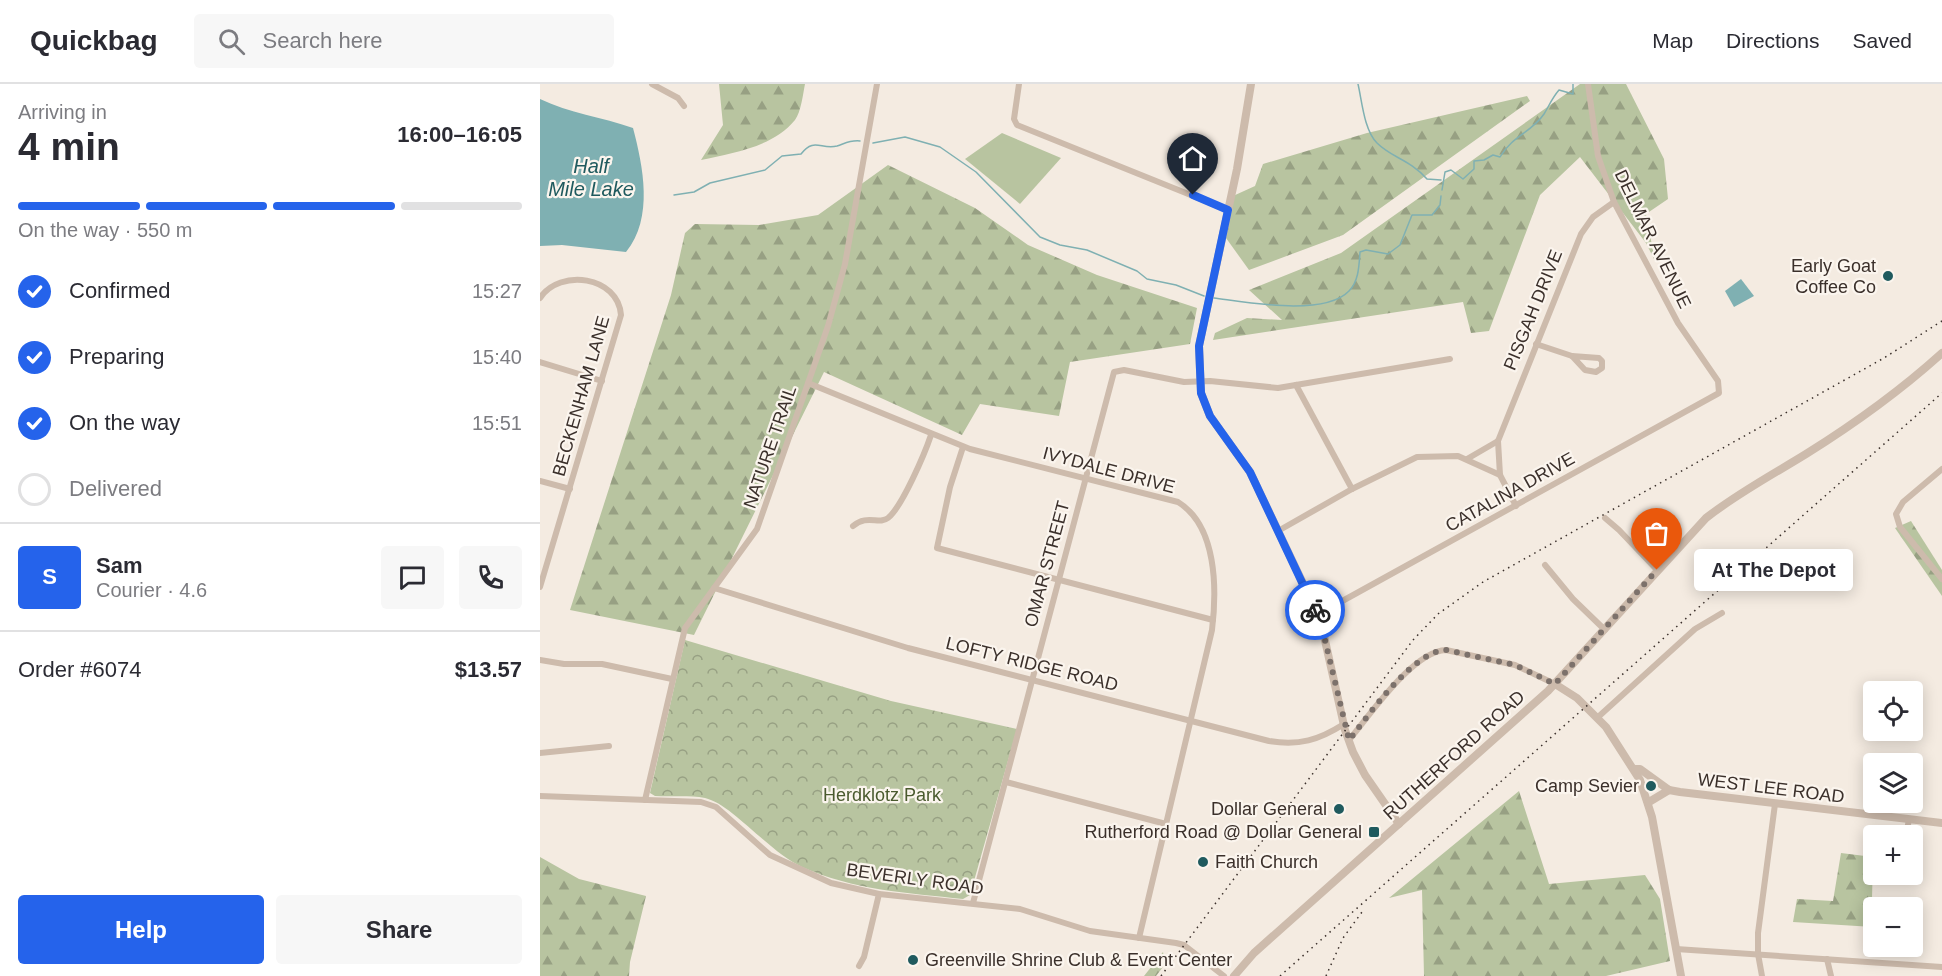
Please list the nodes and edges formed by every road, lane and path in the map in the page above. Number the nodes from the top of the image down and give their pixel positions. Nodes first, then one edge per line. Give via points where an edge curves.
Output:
1 (654, 84) edge
2 (877, 84) edge
3 (1020, 84) edge
4 (1251, 84) edge
5 (1588, 84) edge
6 (684, 106) dead end
7 (1614, 202) junction
8 (1228, 210) junction
9 (540, 298) edge
10 (1536, 344) junction
11 (1942, 353) edge
12 (1572, 356) junction
13 (1450, 359) dead end
14 (540, 362) edge
15 (602, 381) junction
16 (1199, 382) junction
17 (808, 383) junction
18 (1296, 385) junction
19 (1718, 395) joint
20 (931, 435) junction
21 (1498, 441) junction
22 (963, 447) junction
23 (1467, 459) junction
24 (1942, 469) edge
25 (1500, 475) junction
26 (1085, 479) junction
27 (540, 481) edge
28 (570, 489) junction
29 (1352, 489) junction
30 (1516, 506) junction
31 (1605, 518) dead end
32 (853, 526) dead end
33 (1278, 531) junction
34 (1545, 565) dead end
35 (1657, 570) junction
36 (1059, 578) junction
37 (541, 579) edge
38 (1942, 579) edge
39 (540, 587) edge
40 (714, 588) junction
41 (1722, 613) dead end
42 (1317, 615) junction
43 (1213, 620) junction
44 (1605, 630) junction
45 (540, 660) edge
46 (672, 679) junction
47 (1032, 680) junction
48 (1555, 684) junction
49 (1597, 718) junction
50 (1192, 721) junction
51 (1344, 724) junction
52 (1349, 740) junction
53 (609, 746) dead end
54 (540, 753) edge
55 (1635, 769) junction
56 (1006, 782) junction
57 (1669, 790) junction
58 (540, 796) edge
59 (645, 800) junction
60 (1649, 802) junction
61 (1775, 804) junction
62 (1909, 819) junction
63 (1942, 823) edge
64 (1166, 824) junction
65 (1400, 824) junction
66 (1908, 825) edge
67 (879, 894) junction
68 (973, 903) junction
69 (1139, 938) junction
70 (1676, 949) junction
71 (1758, 954) junction
72 (1827, 959) junction
73 (859, 966) dead end
74 (1942, 967) edge
75 (1224, 976) edge
76 (1234, 976) edge
77 (1681, 976) edge
78 (1762, 976) edge
79 (1831, 976) edge

1 - 6 street
2 - 17 street, NATURE TRAIL via 845,264
3 - 8 street via 1014,119 1017,125
4 - 8 street
5 - 7 street, DELMAR AVENUE via 1598,156
7 - 10 street, PISGAH DRIVE via 1593,217 1581,234
7 - 19 street, DELMAR AVENUE via 1678,323 1718,381
8 - 16 street via 1199,346
9 - 15 street, BECKENHAM LANE via 555,283 573,279 605,287 616,298 621,315
10 - 12 street
10 - 21 street, PISGAH DRIVE
11 - 35 street, RUTHERFORD ROAD via 1849,427 1722,506 1690,533
12 - 12 street via 1599,358 1602,368 1587,371
13 - 18 street
14 - 15 street
15 - 28 street, BECKENHAM LANE
16 - 18 street via 1278,388
16 - 26 street, OMAR STREET via 1166,380 1124,370 1114,372
16 - 33 street via 1210,416 1247,466
17 - 20 street, IVYDALE DRIVE
17 - 40 street, NATURE TRAIL via 757,529
18 - 29 street
19 - 30 street, CATALINA DRIVE
20 - 22 street, IVYDALE DRIVE
20 - 32 street via 903,497 889,517 866,518
21 - 23 street
21 - 25 street, PISGAH DRIVE
22 - 26 street, IVYDALE DRIVE
22 - 36 street via 937,548
23 - 25 street
23 - 29 street via 1417,457
24 - 38 street via 1896,511 1900,527
25 - 30 street, PISGAH DRIVE
26 - 36 street, OMAR STREET
26 - 43 street, IVYDALE DRIVE via 1178,502 1191,510 1207,543
27 - 28 street
28 - 37 street, BECKENHAM LANE
29 - 33 street
30 - 42 street, CATALINA DRIVE
31 - 35 street
33 - 42 street
34 - 44 street
35 - 44 street, RUTHERFORD ROAD
36 - 43 street
36 - 47 street, OMAR STREET
37 - 39 street, BECKENHAM LANE
40 - 46 street, NATURE TRAIL via 685,628
40 - 47 street, LOFTY RIDGE ROAD via 908,648
41 - 49 street via 1695,629
42 - 51 street
43 - 50 street, IVYDALE DRIVE
44 - 48 street, RUTHERFORD ROAD
45 - 46 street via 602,664
46 - 59 street, NATURE TRAIL
47 - 50 street, LOFTY RIDGE ROAD
47 - 56 street, OMAR STREET
48 - 49 street
48 - 52 street via 1515,665 1435,651 1415,664
48 - 65 street, RUTHERFORD ROAD
49 - 55 street
50 - 51 street, LOFTY RIDGE ROAD via 1290,744 1317,739
50 - 64 street, IVYDALE DRIVE
51 - 52 street
52 - 65 street via 1365,775
53 - 54 street
55 - 57 street, WEST LEE ROAD
55 - 60 street
56 - 64 street
56 - 68 street, OMAR STREET
57 - 60 street
57 - 61 street, WEST LEE ROAD
58 - 59 street, BEVERLY ROAD
59 - 67 street, BEVERLY ROAD via 691,801 716,807 758,846 781,861 831,883
60 - 70 street
61 - 62 street, WEST LEE ROAD
61 - 71 street
62 - 63 street, WEST LEE ROAD
62 - 66 street
64 - 69 street, IVYDALE DRIVE
65 - 76 street, RUTHERFORD ROAD via 1254,953
67 - 68 street, BEVERLY ROAD
67 - 73 street
68 - 69 street, BEVERLY ROAD via 1020,909 1090,931
69 - 75 street, BEVERLY ROAD via 1184,945
70 - 71 street
70 - 77 street
71 - 72 street
71 - 78 street
72 - 74 street
72 - 79 street

